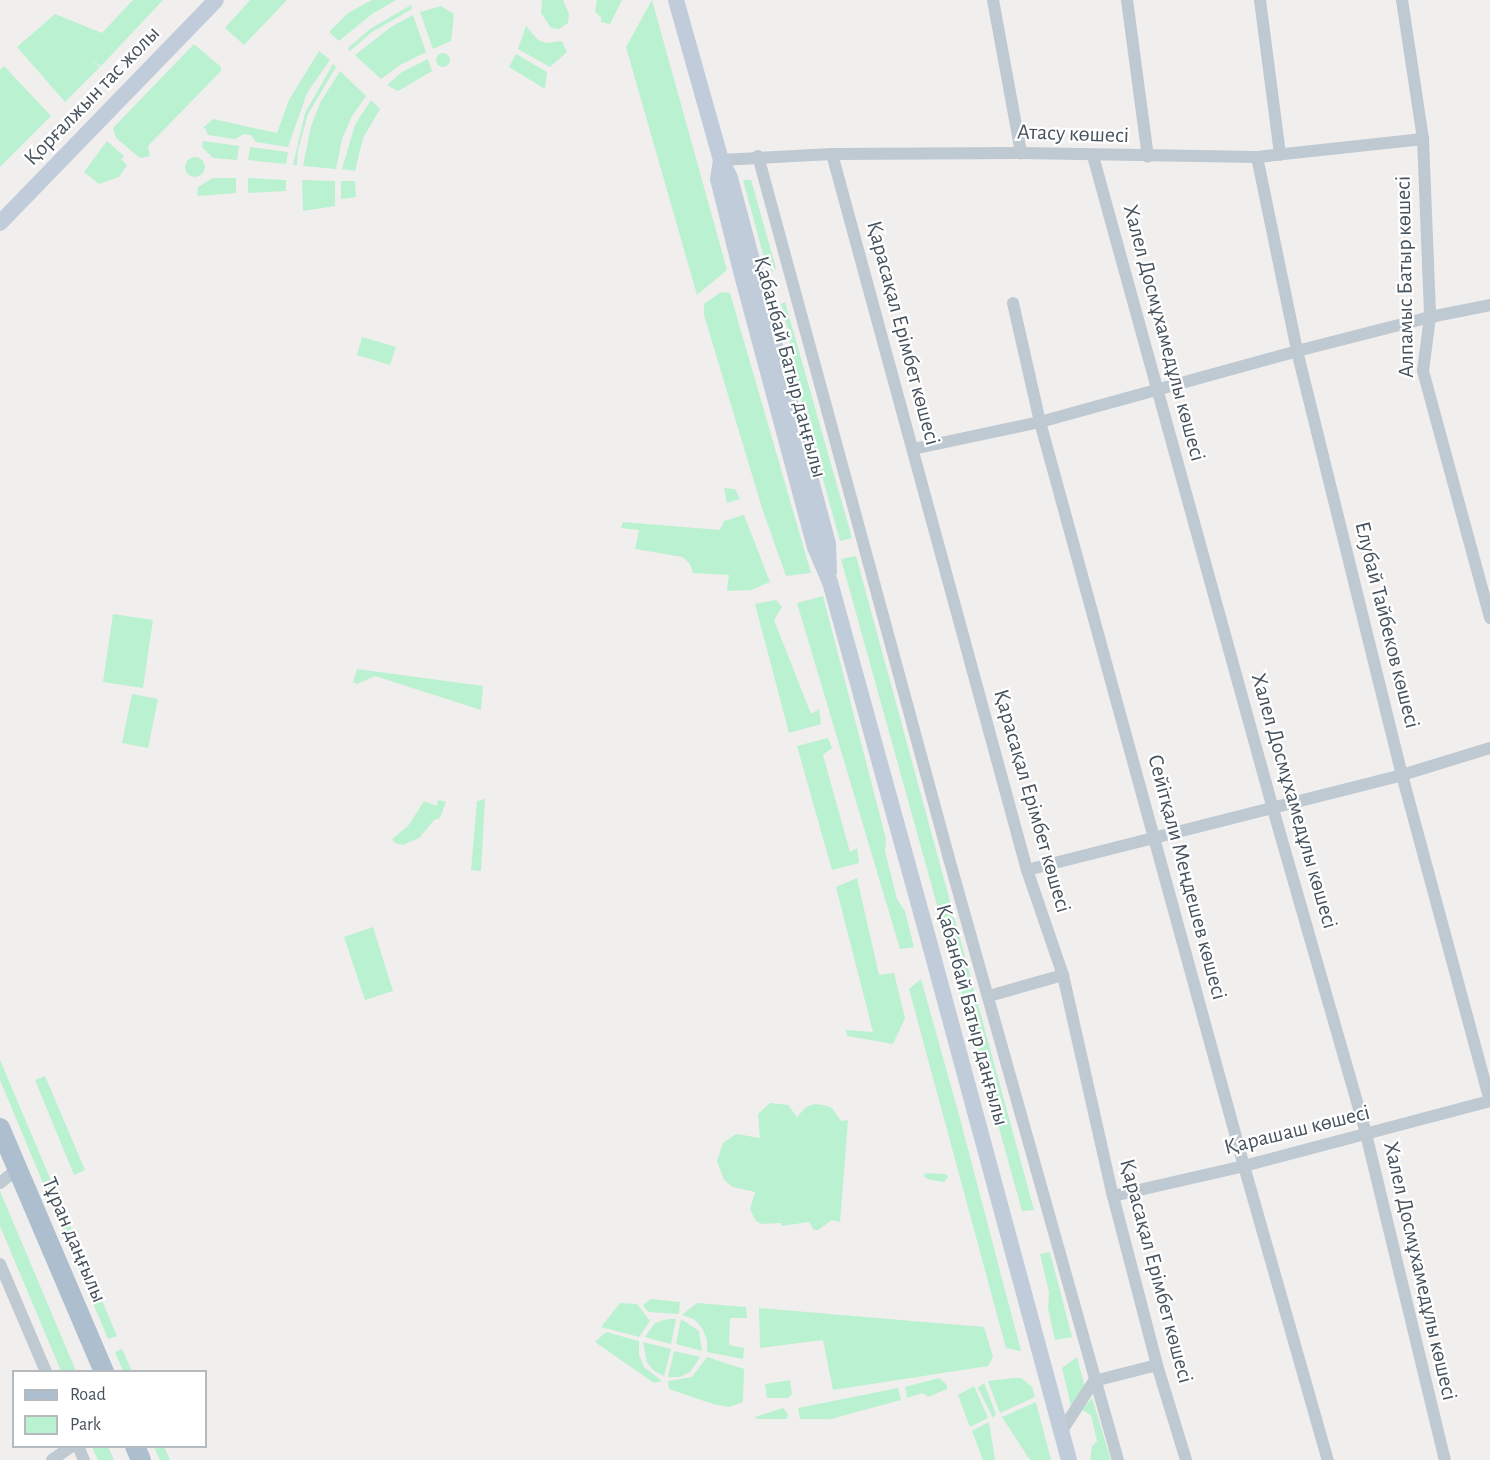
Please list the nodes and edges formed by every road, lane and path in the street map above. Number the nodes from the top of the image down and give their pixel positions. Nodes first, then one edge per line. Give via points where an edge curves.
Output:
1 (216, 0) edge
2 (676, 0) edge
3 (993, 0) edge
4 (1127, 0) edge
5 (1260, 0) edge
6 (1402, 0) edge
7 (1424, 139) junction
8 (1021, 153) junction
9 (832, 154) junction
10 (1280, 155) junction
11 (758, 156) junction
12 (1093, 156) junction
13 (1148, 157) junction
14 (1257, 157) junction
15 (721, 160) junction
16 (0, 223) edge
17 (1013, 303) dead end
18 (1490, 305) edge
19 (1430, 317) junction
20 (1297, 351) junction
21 (1158, 390) junction
22 (1040, 422) junction
23 (913, 449) junction
24 (1490, 618) edge
25 (1490, 748) edge
26 (1402, 775) junction
27 (1273, 809) junction
28 (1155, 837) junction
29 (1027, 870) junction
30 (1063, 975) junction
31 (989, 996) junction
32 (1490, 1101) edge
33 (0, 1128) edge
34 (1366, 1134) junction
35 (1245, 1166) junction
36 (17, 1169) junction
37 (0, 1183) edge
38 (1113, 1196) junction
39 (0, 1264) edge
40 (1157, 1365) junction
41 (46, 1370) edge
42 (104, 1370) edge
43 (1094, 1381) junction
44 (1061, 1432) junction
45 (69, 1448) edge
46 (52, 1460) edge
47 (1069, 1460) edge
48 (1118, 1460) edge
49 (1186, 1460) edge
50 (1328, 1460) edge
51 (1445, 1460) edge

1 - 16 main road, Қорғалжын тас жолы
2 - 15 main road, Қабанбай Батыр даңғылы
3 - 8 street
4 - 13 street
5 - 10 street
6 - 7 street, Алпамыс Батыр көшесі
7 - 10 street, Атасу көшесі
7 - 19 street, Алпамыс Батыр көшесі
8 - 9 street, Атасу көшесі
8 - 12 street, Атасу көшесі
9 - 11 street, Атасу көшесі
9 - 23 street, Қарасақал Ерімбет көшесі
10 - 14 street, Атасу көшесі
11 - 15 street, Атасу көшесі
11 - 31 street
12 - 13 street, Атасу көшесі
12 - 21 street, Халел Досмұхамедұлы көшесі
13 - 14 street, Атасу көшесі
14 - 20 street, Елубай Тайбеков көшесі
15 - 44 main road, Қабанбай Батыр даңғылы via 718,179 815,547 830,582
17 - 22 street, Сейітқали Меңдешев көшесі
18 - 19 street
19 - 20 street
19 - 24 street, Алпамыс Батыр көшесі via 1423,371
20 - 21 street
20 - 26 street, Елубай Тайбеков көшесі
21 - 22 street
21 - 27 street, Халел Досмұхамедұлы көшесі
22 - 23 street
22 - 28 street, Сейітқали Меңдешев көшесі
23 - 29 street, Қарасақал Ерімбет көшесі
25 - 26 street
26 - 27 street
26 - 32 street, Елубай Тайбеков көшесі
27 - 28 street
27 - 34 street, Халел Досмұхамедұлы көшесі
28 - 29 street
28 - 35 street, Сейітқали Меңдешев көшесі
29 - 30 street, Қарасақал Ерімбет көшесі
30 - 31 street
30 - 38 street, Қарасақал Ерімбет көшесі
31 - 43 street
32 - 34 street, Қарашаш көшесі
33 - 36 main road, Тұран даңғылы
34 - 35 street, Қарашаш көшесі
34 - 51 street, Халел Досмұхамедұлы көшесі
35 - 38 street, Қарашаш көшесі
35 - 50 street, Сейітқали Меңдешев көшесі
36 - 37 street
36 - 42 main road, Тұран даңғылы
38 - 40 street, Қарасақал Ерімбет көшесі
39 - 41 street
40 - 43 street
40 - 49 street, Қарасақал Ерімбет көшесі
43 - 44 street
43 - 48 street
44 - 47 main road, Қабанбай Батыр даңғылы
45 - 46 street

